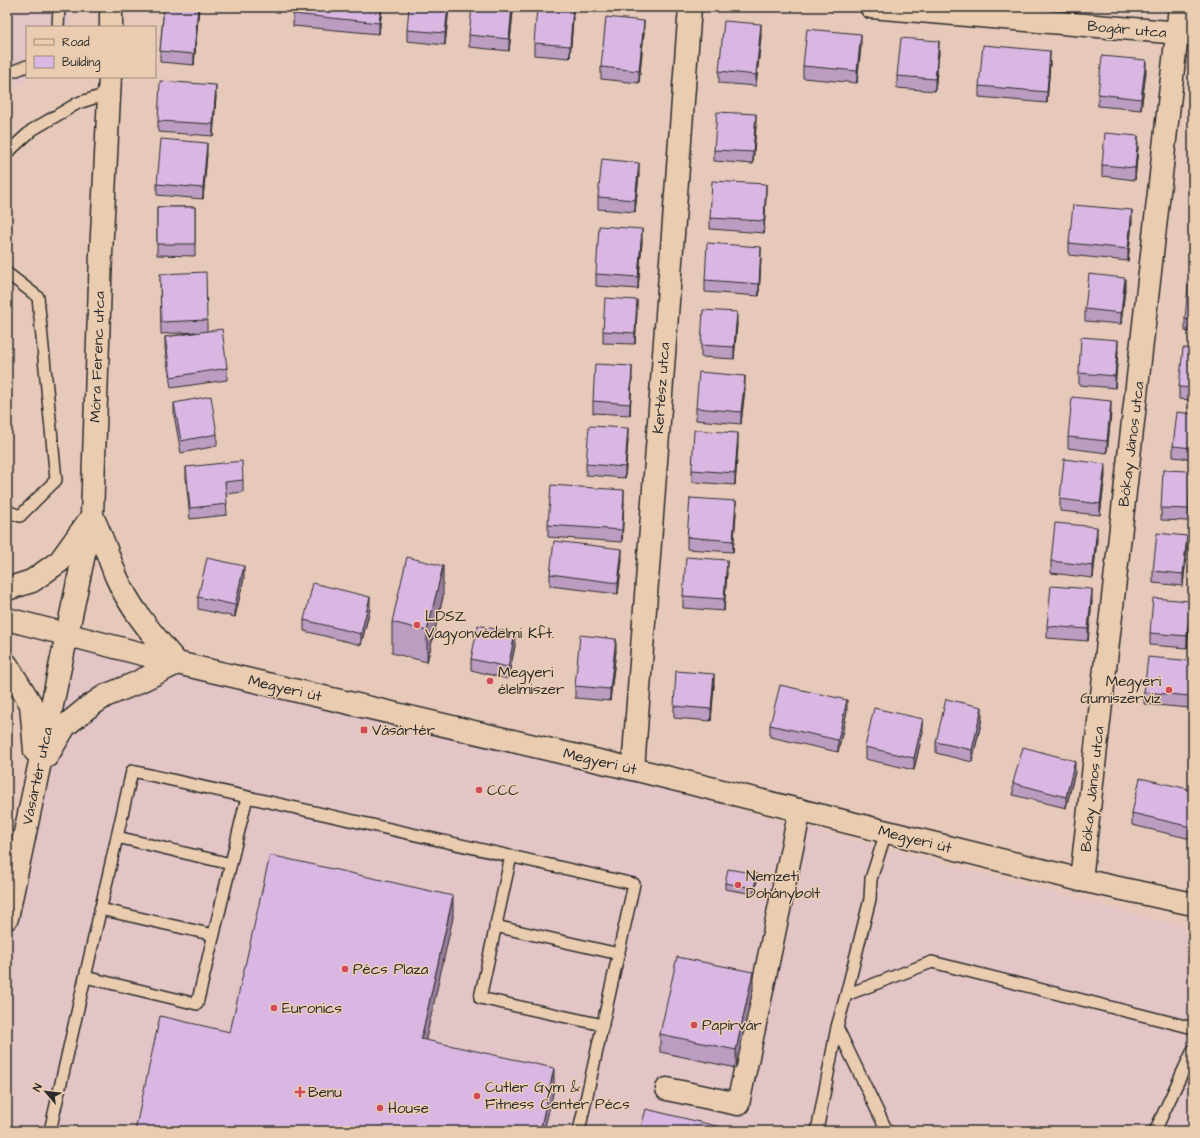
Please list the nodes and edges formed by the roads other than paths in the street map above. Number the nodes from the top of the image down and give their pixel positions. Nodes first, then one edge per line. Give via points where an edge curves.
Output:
1 (59, 7) edge
2 (112, 7) edge
3 (690, 7) edge
4 (870, 7) edge
5 (1180, 7) edge
6 (58, 26) edge
7 (111, 26) edge
8 (1186, 34) edge
9 (26, 66) edge
10 (7, 72) edge
11 (110, 85) edge
12 (7, 153) edge
13 (7, 273) edge
14 (7, 511) edge
15 (92, 516) junction
16 (7, 589) edge
17 (7, 619) edge
18 (68, 634) junction
19 (177, 663) junction
20 (7, 665) edge
21 (633, 769) junction
22 (37, 774) junction
23 (247, 797) junction
24 (800, 810) junction
25 (886, 832) junction
26 (117, 837) junction
27 (511, 856) junction
28 (231, 864) junction
29 (1082, 880) junction
30 (1193, 904) edge
31 (100, 909) junction
32 (7, 918) edge
33 (495, 926) junction
34 (214, 936) junction
35 (619, 954) junction
36 (85, 977) junction
37 (846, 995) junction
38 (603, 1025) junction
39 (837, 1027) junction
40 (1193, 1028) edge
41 (1193, 1050) edge
42 (667, 1089) dead end
43 (50, 1131) edge
44 (579, 1131) edge
45 (817, 1131) edge
46 (887, 1131) edge
47 (1155, 1131) edge

1 - 6 lane
2 - 7 street
3 - 21 street, Kertész utca
4 - 8 street, Bogár utca
5 - 8 street, Bókay János utca
8 - 29 street, Bókay János utca
9 - 10 lane
11 - 12 lane via 32,130
11 - 15 street, Móra Ferenc utca
13 - 14 lane via 38,297 56,480 20,516
15 - 16 street via 60,561 32,581
15 - 18 street, Móra Ferenc utca
15 - 19 street via 116,577 134,609
17 - 18 street, Megyeri út
18 - 19 street, Megyeri út
18 - 22 street, Vásártér utca
19 - 21 street, Megyeri út
19 - 22 street via 105,696 64,726
20 - 22 street via 31,704
21 - 24 street, Megyeri út
22 - 32 street, Vásártér utca
23 - 26 lane via 132,771
23 - 27 lane
23 - 28 lane
24 - 25 street, Megyeri út
24 - 42 street via 738,1104
25 - 29 street, Megyeri út
25 - 37 lane via 871,879 870,899
26 - 28 lane
26 - 31 lane
27 - 33 lane
27 - 35 lane via 634,884
28 - 34 lane
29 - 30 street, Megyeri út
31 - 34 lane
31 - 36 lane
33 - 35 lane
33 - 38 lane via 480,998
34 - 36 lane via 197,1004
35 - 38 lane
36 - 43 lane
37 - 39 lane
37 - 40 lane via 932,962
38 - 44 lane
39 - 45 lane
39 - 46 lane
41 - 47 lane

